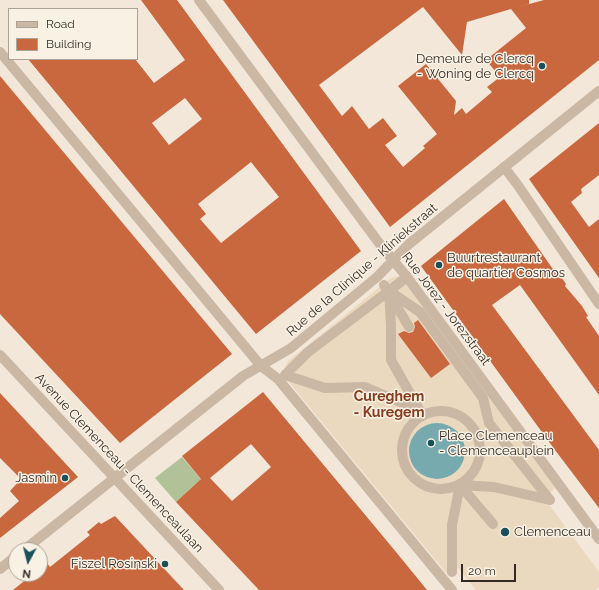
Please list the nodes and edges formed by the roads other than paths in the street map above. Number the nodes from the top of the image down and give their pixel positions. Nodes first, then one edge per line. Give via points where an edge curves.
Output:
1 (199, 0) edge
2 (0, 52) edge
3 (599, 91) edge
4 (504, 167) junction
5 (393, 260) junction
6 (403, 280) dead end
7 (386, 288) junction
8 (599, 304) edge
9 (391, 325) junction
10 (0, 355) edge
11 (261, 366) junction
12 (420, 413) junction
13 (489, 423) junction
14 (476, 433) junction
15 (115, 478) junction
16 (460, 484) junction
17 (493, 524) dead end
18 (599, 539) edge
19 (34, 542) edge
20 (8, 562) edge
21 (0, 569) edge
22 (452, 572) dead end
23 (219, 590) edge
24 (452, 590) edge

1 - 5 street, Rue Jorez - Jorezstraat
2 - 11 street
3 - 4 street, Rue de la Clinique - Kliniekstraat
4 - 5 street, Rue de la Clinique - Kliniekstraat
4 - 8 street
5 - 11 street, Rue de la Clinique - Kliniekstraat via 377,277 291,348
5 - 18 street, Rue Jorez - Jorezstraat
6 - 7 street
7 - 9 street
7 - 9 street via 409,326
7 - 12 street via 308,352 285,375 325,388 365,388
7 - 13 street via 420,312 483,398
9 - 12 street via 391,360
10 - 15 street, Avenue Clemenceau - Clemenceaulaan
11 - 15 street, Rue de la Clinique - Kliniekstraat via 243,376
11 - 24 street via 278,379
12 - 14 street via 453,413 466,421
12 - 16 street via 402,441 403,462 408,472 414,480 434,489
13 - 14 street
13 - 16 street via 550,500 494,487
14 - 16 street via 480,444 477,465 472,474
15 - 19 street, Rue de la Clinique - Kliniekstraat
15 - 23 street, Avenue Clemenceau - Clemenceaulaan
16 - 17 street
16 - 22 street via 452,525
20 - 21 street

